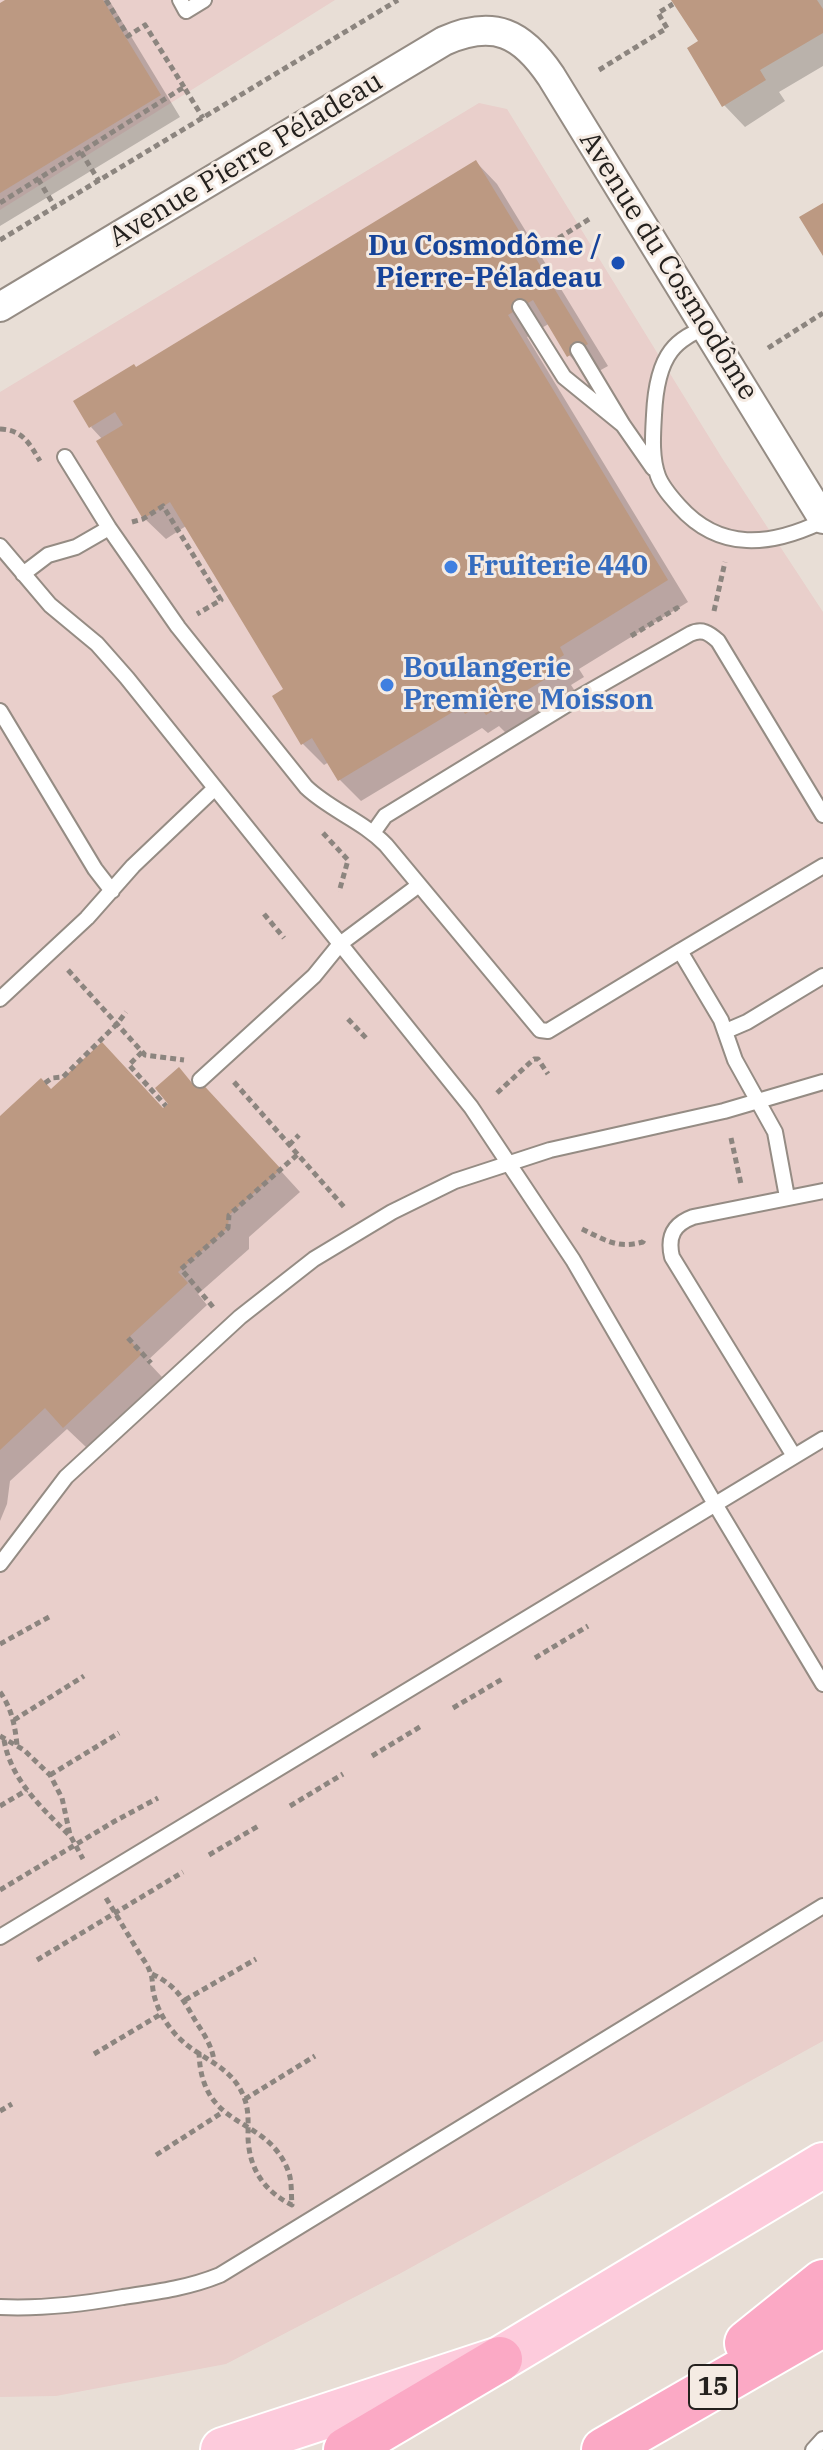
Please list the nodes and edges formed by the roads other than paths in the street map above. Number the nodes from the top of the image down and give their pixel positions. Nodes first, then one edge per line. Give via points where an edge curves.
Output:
1 (180, 0) edge
2 (204, 0) edge
3 (497, 30) joint
4 (0, 307) edge
5 (520, 307) dead end
6 (706, 327) junction
7 (578, 350) dead end
8 (623, 425) junction
9 (65, 457) dead end
10 (658, 476) junction
11 (823, 520) edge
12 (109, 528) junction
13 (0, 546) edge
14 (23, 574) junction
15 (0, 711) edge
16 (214, 789) junction
17 (823, 815) edge
18 (373, 833) junction
19 (823, 866) edge
20 (419, 885) junction
21 (112, 891) junction
22 (340, 944) junction
23 (680, 951) junction
24 (823, 976) edge
25 (0, 999) edge
26 (726, 1031) junction
27 (200, 1080) dead end
28 (823, 1082) edge
29 (758, 1102) junction
30 (509, 1163) junction
31 (823, 1191) edge
32 (787, 1197) junction
33 (823, 1439) edge
34 (794, 1456) junction
35 (715, 1504) junction
36 (0, 1564) edge
37 (823, 1684) edge
38 (823, 1906) edge
39 (0, 1937) edge
40 (823, 2165) edge
41 (823, 2282) edge
42 (0, 2307) edge
43 (823, 2324) edge
44 (500, 2359) junction
45 (823, 2439) edge
46 (618, 2442) edge
47 (223, 2450) edge
48 (346, 2450) edge
49 (813, 2450) edge

1 - 2 lane via 186,11
3 - 4 street, Avenue Pierre Péladeau via 470,31 444,41
3 - 6 street, Avenue du Cosmodôme via 522,42 542,62
5 - 8 lane via 564,377
6 - 10 lane via 679,342 658,380 653,432
6 - 11 street, Avenue du Cosmodôme
7 - 8 lane
8 - 10 lane
9 - 12 lane
10 - 11 lane via 689,518 738,540 792,535
12 - 14 lane via 76,547 48,555
12 - 18 lane via 178,627 306,787
13 - 14 lane
14 - 16 lane via 107,655
15 - 21 lane
16 - 21 lane
16 - 22 lane
17 - 18 lane via 718,641 702,630 397,808
18 - 20 lane
19 - 23 lane
20 - 22 lane
20 - 23 lane via 545,1032
21 - 25 lane
22 - 27 lane via 314,976
22 - 30 lane via 471,1107
23 - 26 lane
24 - 26 lane
26 - 29 lane
28 - 29 lane
29 - 30 lane
29 - 32 lane via 775,1132
30 - 35 lane via 573,1260
30 - 36 lane via 455,1181 392,1212 268,1294 66,1477
31 - 32 lane
32 - 34 lane via 684,1220 672,1233 670,1247
33 - 34 lane
34 - 35 lane
35 - 37 lane
35 - 39 lane
38 - 42 lane via 220,2275 166,2292
40 - 44 main road
41 - 46 highway
43 - 46 highway, 15
44 - 47 main road
44 - 48 highway
45 - 49 lane

